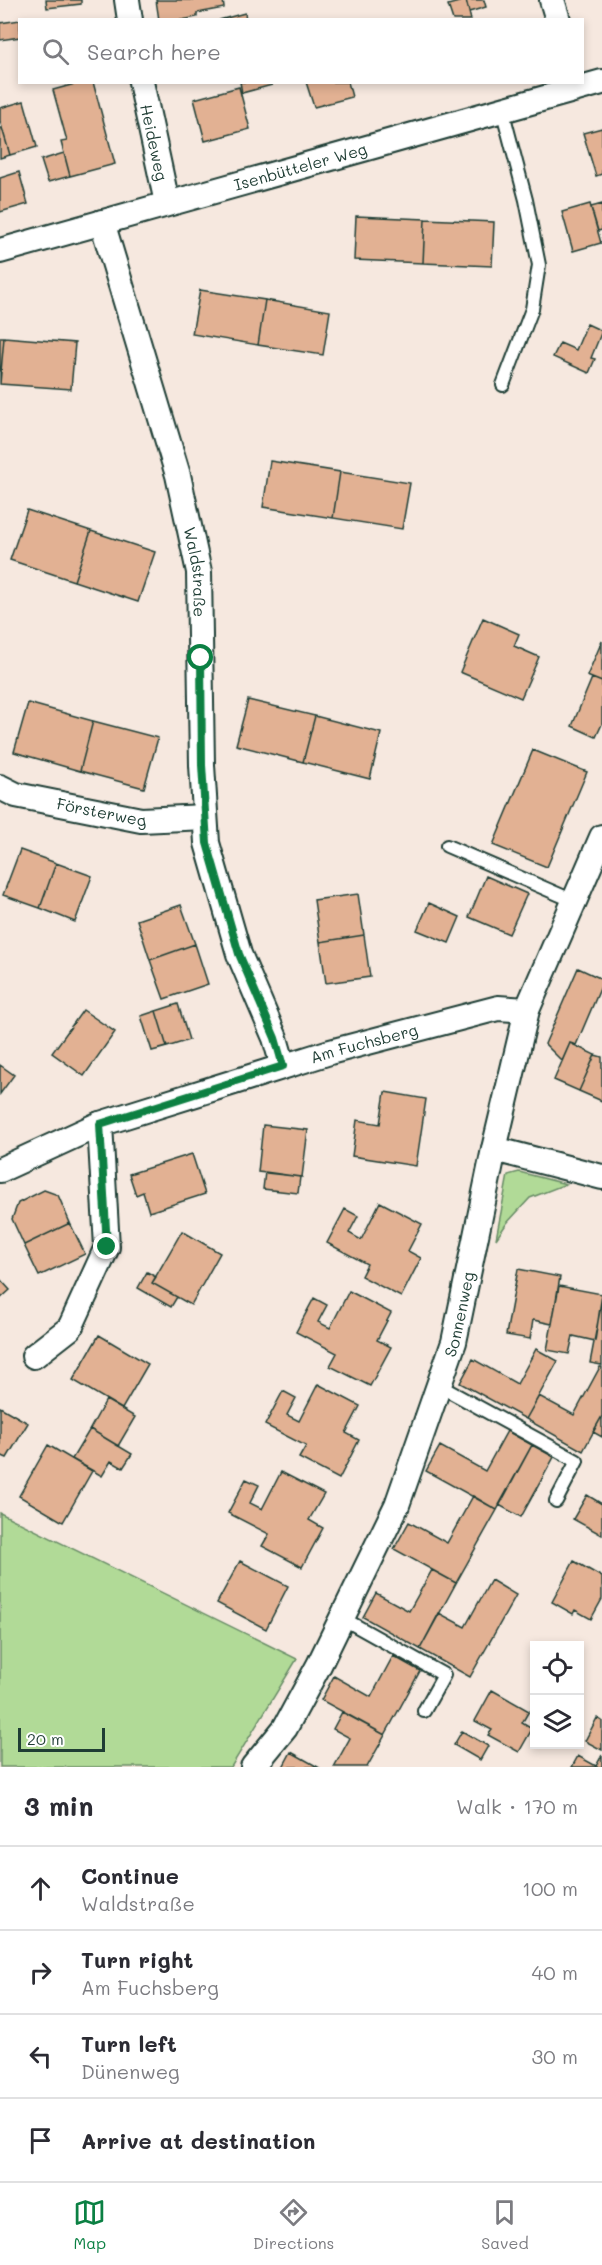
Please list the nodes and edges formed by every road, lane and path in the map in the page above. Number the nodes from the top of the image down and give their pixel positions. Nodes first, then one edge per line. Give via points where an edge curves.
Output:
1 (127, 0) edge
2 (552, 0) edge
3 (130, 18) edge
4 (557, 18) edge
5 (602, 82) edge
6 (141, 84) edge
7 (578, 85) edge
8 (502, 109) junction
9 (167, 203) junction
10 (102, 222) junction
11 (0, 251) edge
12 (503, 385) dead end
13 (0, 787) edge
14 (205, 817) junction
15 (602, 837) edge
16 (447, 846) dead end
17 (574, 901) junction
18 (527, 1010) junction
19 (283, 1066) junction
20 (100, 1124) junction
21 (494, 1149) junction
22 (0, 1170) edge
23 (602, 1177) edge
24 (34, 1356) dead end
25 (438, 1384) junction
26 (556, 1501) dead end
27 (342, 1618) junction
28 (424, 1711) dead end
29 (253, 1767) edge

1 - 3 street
2 - 4 street
5 - 7 street, Isenbütteler Weg
6 - 9 street, Heideweg
7 - 8 street, Isenbütteler Weg
8 - 9 street, Isenbütteler Weg
8 - 12 lane via 539,265 532,309
9 - 10 street, Isenbütteler Weg
10 - 11 street, Isenbütteler Weg
10 - 14 street, Waldstraße via 178,475 199,572
13 - 14 street, Försterweg via 16,795 141,820
14 - 19 street, Waldstraße via 207,843 239,954
15 - 17 street, Sonnenweg
16 - 17 lane
17 - 18 street, Sonnenweg
18 - 19 street, Am Fuchsberg via 498,1008
18 - 21 street, Sonnenweg
19 - 20 street, Am Fuchsberg
20 - 22 street, Am Fuchsberg
20 - 24 street via 107,1247 70,1328
21 - 23 street
21 - 25 street, Sonnenweg via 454,1342
25 - 26 lane via 577,1461
25 - 27 street, Sonnenweg via 397,1505
27 - 28 lane via 444,1675
27 - 29 street, Sonnenweg via 285,1728

